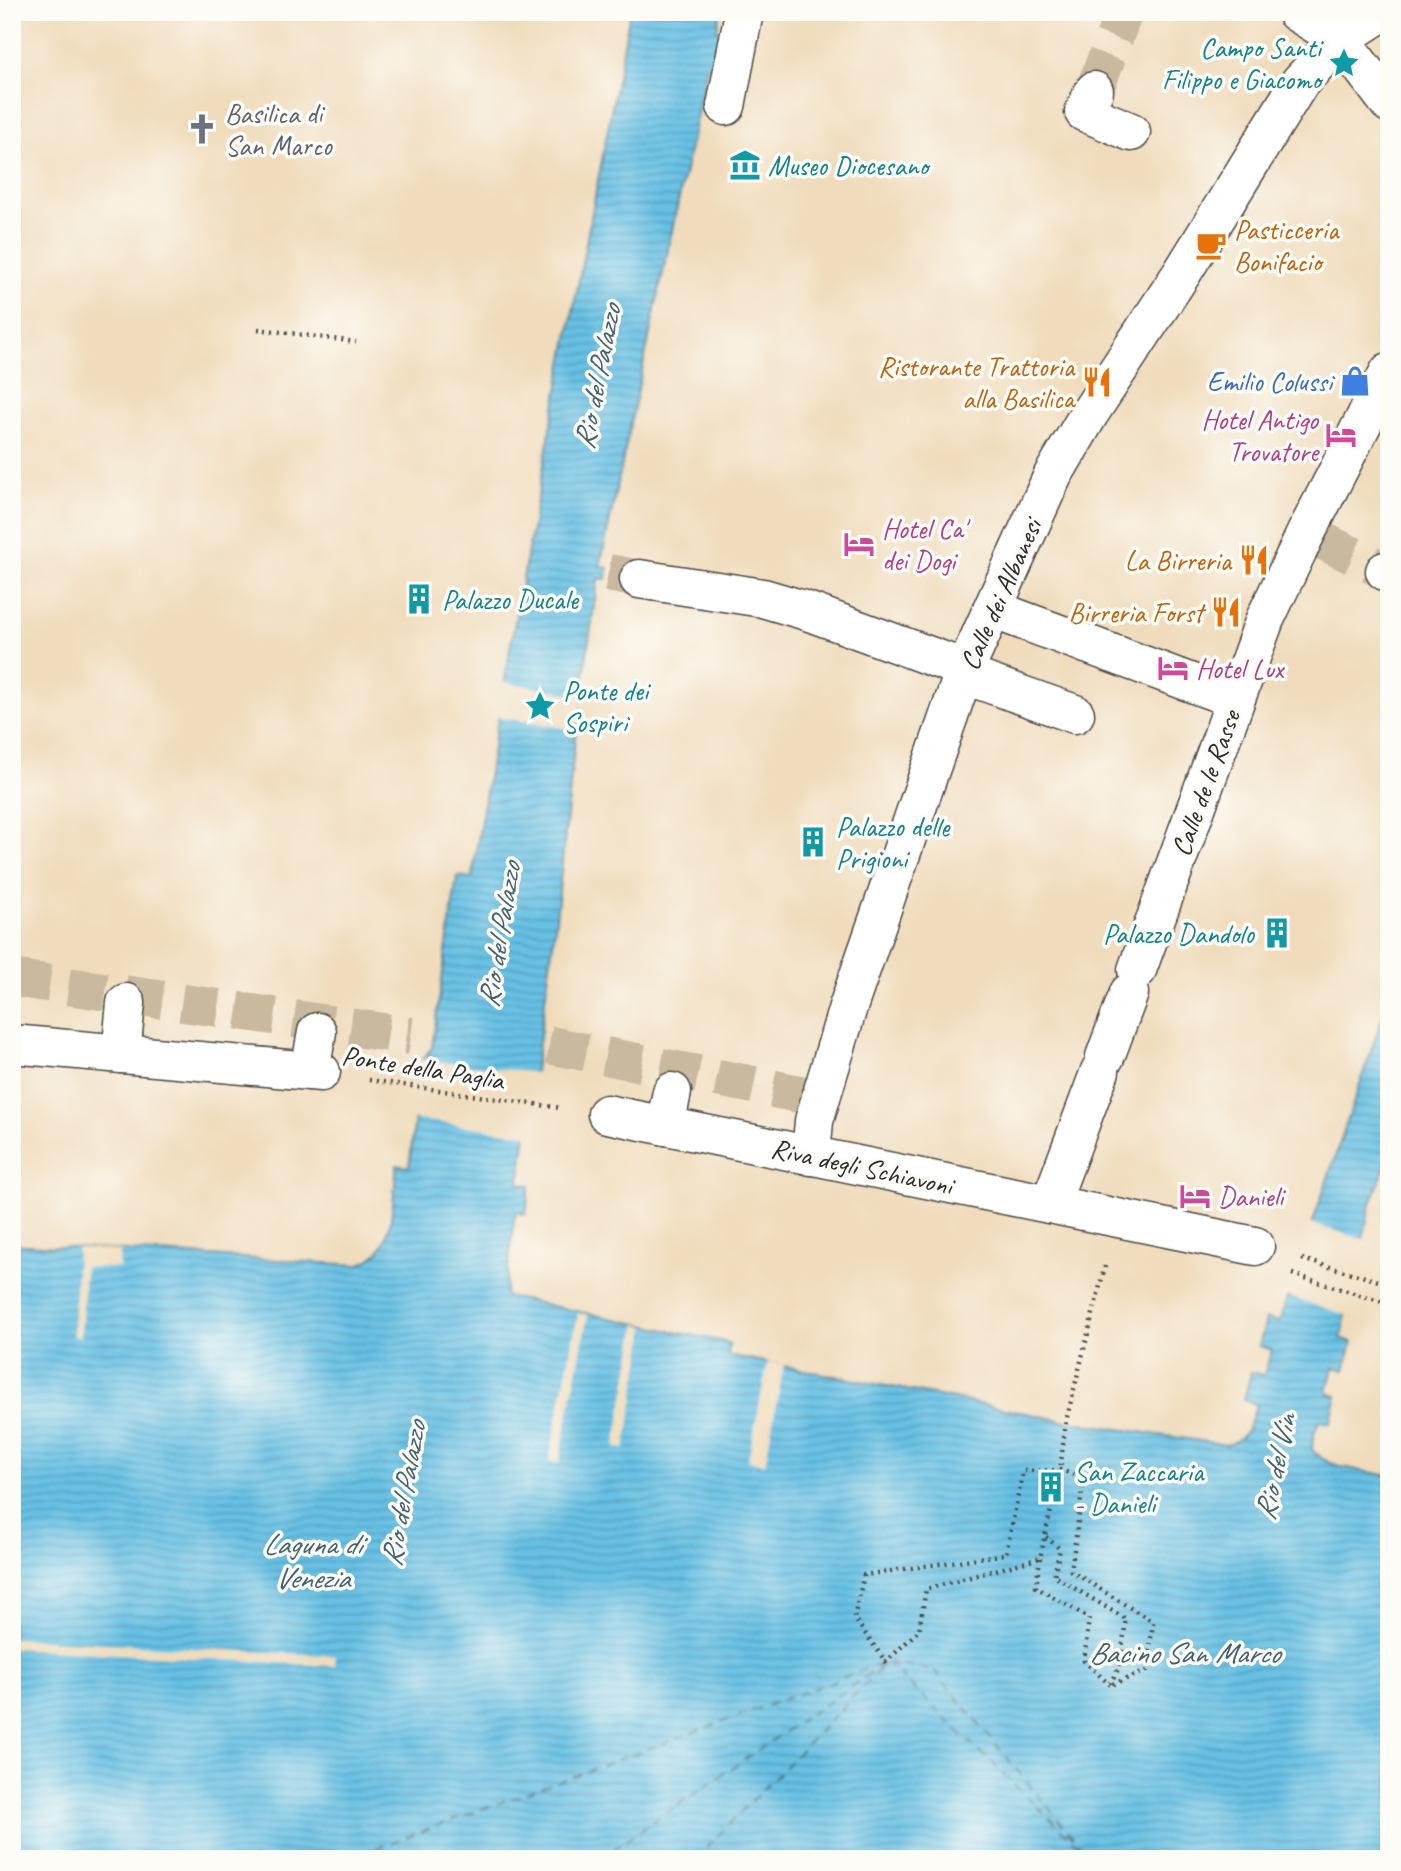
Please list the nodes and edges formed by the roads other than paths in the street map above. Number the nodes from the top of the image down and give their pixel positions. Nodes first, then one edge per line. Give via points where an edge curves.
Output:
1 (744, 12) edge
2 (1296, 12) edge
3 (1382, 12) edge
4 (1340, 39) junction
5 (1094, 91) tunnel mouth
6 (1389, 103) edge
7 (726, 106) dead end
8 (1131, 132) dead end
9 (1389, 372) edge
10 (639, 579) tunnel mouth
11 (992, 609) junction
12 (964, 672) junction
13 (1235, 699) junction
14 (1075, 714) dead end
15 (126, 1003) dead end
16 (317, 1032) dead end
17 (12, 1044) edge
18 (121, 1054) junction
19 (607, 1114) dead end
20 (811, 1156) junction
21 (1050, 1204) junction
22 (1255, 1246) dead end

1 - 7 street
2 - 4 street
3 - 4 street
4 - 6 street
4 - 11 street, Calle dei Albanesi via 1300,82 1089,414 1053,475
5 - 8 street via 1084,112
9 - 13 street, Calle de le Rasse via 1312,536 1265,619
10 - 12 street via 763,598
11 - 12 street, Calle dei Albanesi
11 - 13 street
12 - 14 street
12 - 20 street, Calle dei Albanesi via 848,1007 814,1121
13 - 21 street, Calle de le Rasse
15 - 18 street
16 - 18 street via 316,1072
17 - 18 street
19 - 20 street, Riva degli Schiavoni via 669,1109
20 - 21 street, Riva degli Schiavoni
21 - 22 street, Riva degli Schiavoni

